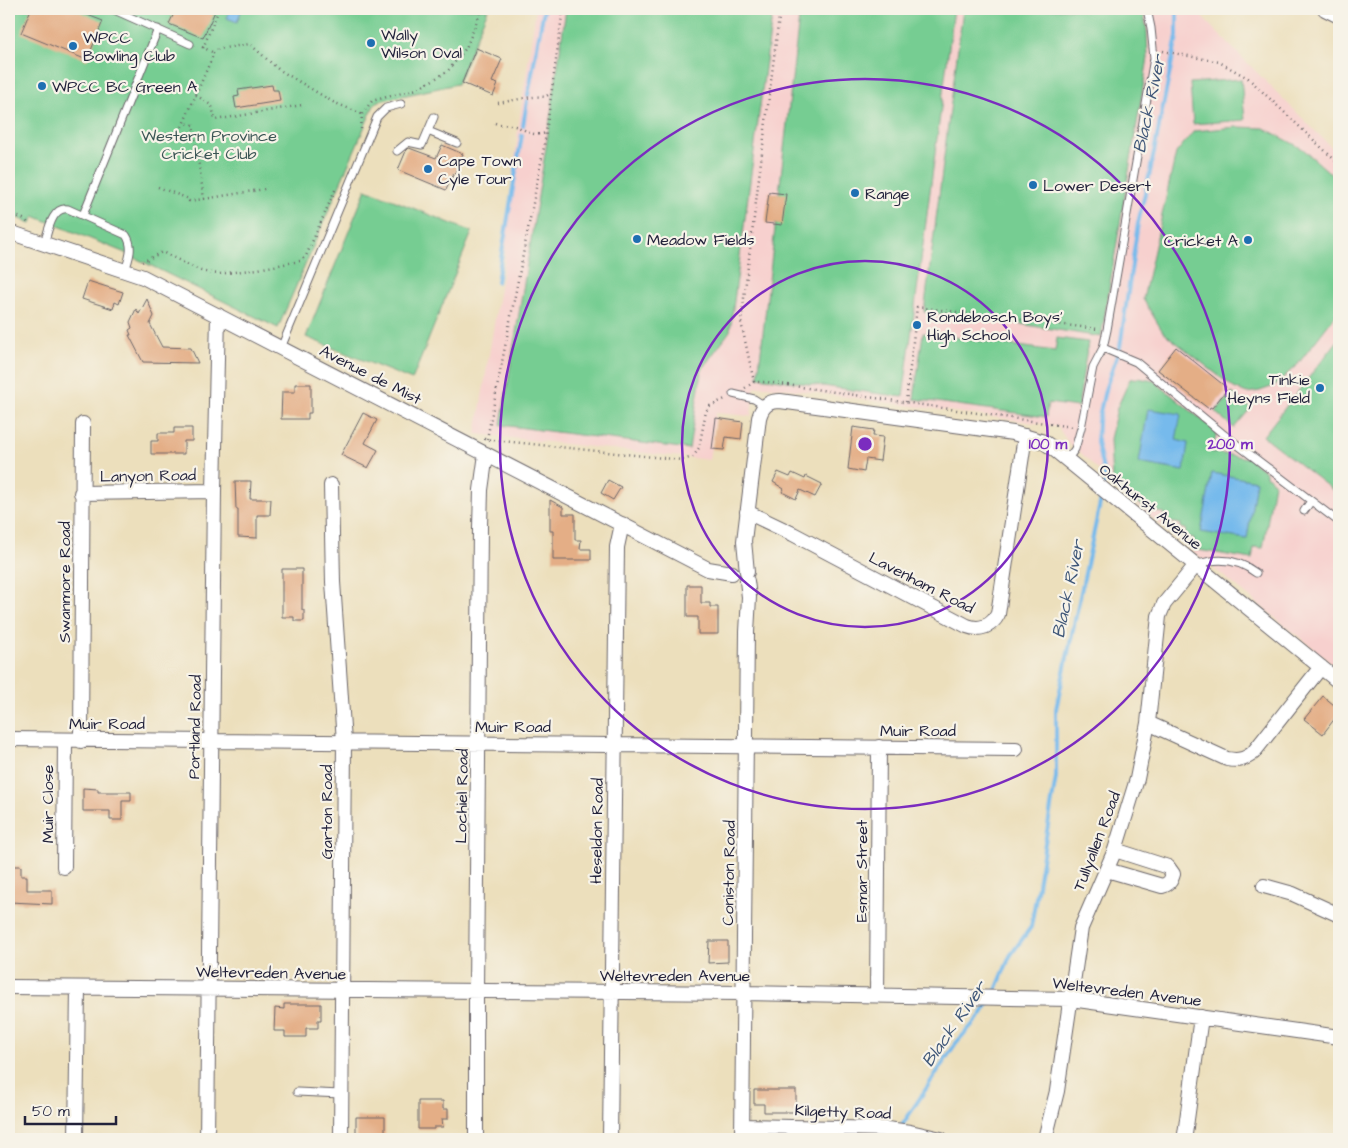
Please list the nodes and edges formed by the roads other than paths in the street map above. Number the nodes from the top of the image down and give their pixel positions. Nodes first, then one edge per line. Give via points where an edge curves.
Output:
1 (112, 9) edge
2 (1147, 9) edge
3 (1325, 9) edge
4 (1339, 16) edge
5 (158, 29) junction
6 (190, 44) road end
7 (401, 104) dead end
8 (434, 117) dead end
9 (428, 131) junction
10 (457, 143) dead end
11 (397, 151) dead end
12 (83, 215) junction
13 (9, 232) edge
14 (44, 244) junction
15 (131, 268) junction
16 (218, 315) junction
17 (281, 348) junction
18 (1103, 348) junction
19 (733, 394) dead end
20 (765, 406) junction
21 (82, 424) dead end
22 (1025, 436) junction
23 (486, 454) junction
24 (1067, 460) junction
25 (332, 485) dead end
26 (214, 492) junction
27 (81, 493) junction
28 (1311, 501) junction
29 (1304, 510) dead end
30 (747, 512) junction
31 (1339, 522) edge
32 (622, 524) junction
33 (1196, 565) junction
34 (1256, 573) dead end
35 (739, 577) junction
36 (1321, 667) junction
37 (1339, 682) edge
38 (1148, 723) junction
39 (9, 739) edge
40 (212, 740) junction
41 (65, 741) junction
42 (81, 741) junction
43 (344, 742) junction
44 (479, 743) junction
45 (614, 744) junction
46 (747, 747) junction
47 (879, 747) junction
48 (1016, 748) dead end
49 (1114, 850) junction
50 (64, 867) dead end
51 (1107, 870) junction
52 (1264, 886) dead end
53 (1339, 915) edge
54 (9, 986) edge
55 (78, 988) junction
56 (209, 988) junction
57 (342, 990) junction
58 (476, 991) junction
59 (612, 992) junction
60 (743, 993) junction
61 (877, 995) junction
62 (1071, 999) junction
63 (1201, 1017) junction
64 (1339, 1038) edge
65 (297, 1092) dead end
66 (341, 1094) junction
67 (742, 1133) edge
68 (1185, 1134) dead end
69 (76, 1139) edge
70 (207, 1139) edge
71 (341, 1139) edge
72 (476, 1139) edge
73 (610, 1139) edge
74 (942, 1139) edge
75 (1045, 1139) edge

1 - 5 lane
2 - 18 lane via 1154,58
3 - 4 street
5 - 6 lane
5 - 12 lane
7 - 17 lane via 386,108 377,117
8 - 9 lane
9 - 10 lane
9 - 11 lane via 422,145 408,142
12 - 14 lane via 66,208 57,211
12 - 15 lane via 126,235 130,242
13 - 14 street, Avenue de Mist
14 - 15 street, Avenue de Mist
15 - 16 street, Avenue de Mist
16 - 17 street, Avenue de Mist
16 - 26 street, Portland Road
17 - 23 street, Avenue de Mist
18 - 24 lane via 1093,367 1075,449
18 - 28 lane via 1136,362
19 - 20 lane via 754,399
20 - 22 street, Oakhurst Avenue via 780,401
20 - 30 street, Coniston Road via 759,418
21 - 27 street, Swanmore Road
22 - 24 street, Oakhurst Avenue via 1044,442
22 - 30 street, Lavenham Road via 998,614 995,620 981,628 967,626
23 - 32 street, Avenue de Mist
23 - 44 street, Lochiel Road via 481,499
24 - 33 street, Oakhurst Avenue
25 - 43 street, Garton Road via 333,582
26 - 27 street, Lanyon Road
26 - 40 street, Portland Road
27 - 42 street, Swanmore Road
28 - 29 lane
28 - 31 lane
30 - 35 street, Coniston Road
32 - 35 street, Avenue de Mist via 708,569 717,577
32 - 45 street, Heseldon Road via 617,547
33 - 34 lane via 1206,561 1230,561 1247,566
33 - 36 street, Oakhurst Avenue
33 - 38 street, Tullyallen Road via 1164,604 1159,616
35 - 46 street, Coniston Road via 750,592
36 - 37 street, Oakhurst Avenue
36 - 38 street via 1244,759 1227,759
38 - 49 street, Tullyallen Road via 1137,779
39 - 41 street, Muir Road
40 - 42 street, Muir Road
40 - 43 street, Muir Road
40 - 56 street, Portland Road
41 - 42 street, Muir Road
41 - 50 street, Muir Close
43 - 44 street, Muir Road
43 - 57 street, Garton Road
44 - 45 street, Muir Road
44 - 58 street, Lochiel Road
45 - 46 street, Muir Road
45 - 59 street, Heseldon Road
46 - 47 street, Muir Road
46 - 60 street, Coniston Road
47 - 48 street, Muir Road
47 - 61 street, Esmar Street
49 - 51 street, Tullyallen Road
49 - 51 street via 1168,867 1173,874 1171,880 1162,886
51 - 62 street, Tullyallen Road via 1081,928
52 - 53 street via 1293,894
54 - 55 street, Weltevreden Avenue
55 - 56 street, Weltevreden Avenue
55 - 69 street
56 - 57 street, Weltevreden Avenue
56 - 70 street, Portland Road
57 - 58 street, Weltevreden Avenue
57 - 66 street, Garton Road
58 - 59 street, Weltevreden Avenue
58 - 72 street, Lochiel Road
59 - 60 street, Weltevreden Avenue
59 - 73 street, Heseldon Road
60 - 61 street, Weltevreden Avenue
60 - 67 street, Coniston Road
61 - 62 street, Weltevreden Avenue
62 - 63 street, Weltevreden Avenue
62 - 75 street, Tullyallen Road via 1057,1091
63 - 64 street, Weltevreden Avenue
63 - 68 street
65 - 66 lane
66 - 71 street, Garton Road
67 - 74 street, Kilgetty Road via 887,1129

